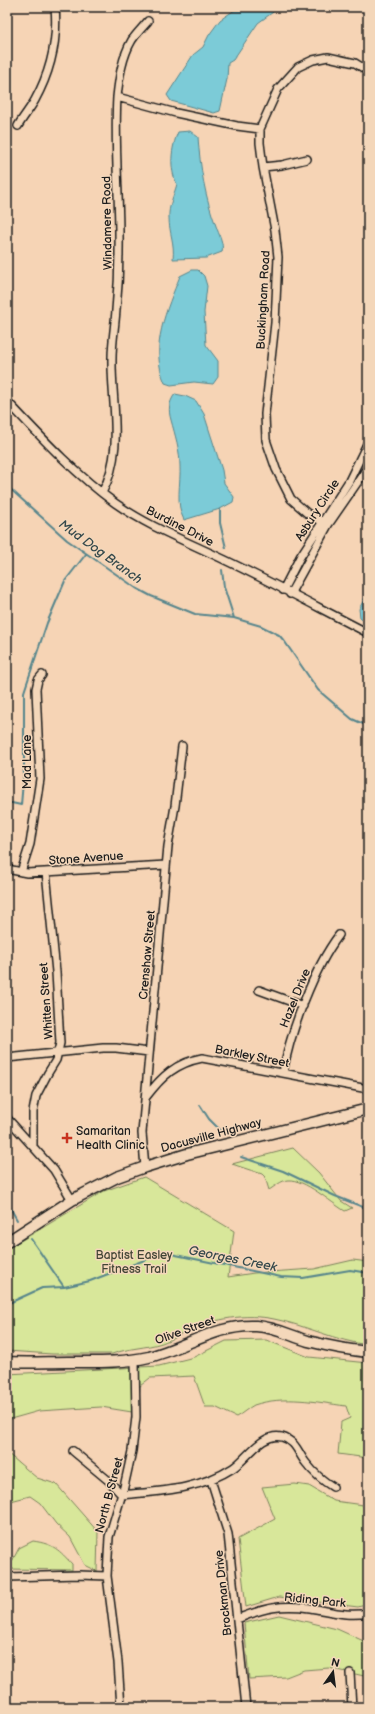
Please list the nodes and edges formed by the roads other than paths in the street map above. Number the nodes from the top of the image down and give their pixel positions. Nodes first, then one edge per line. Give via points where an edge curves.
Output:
1 (55, 7) edge
2 (148, 21) dead end
3 (368, 71) edge
4 (117, 97) junction
5 (18, 126) dead end
6 (260, 129) junction
7 (308, 159) dead end
8 (263, 166) junction
9 (7, 401) edge
10 (368, 442) edge
11 (368, 467) edge
12 (102, 493) junction
13 (325, 524) junction
14 (283, 590) junction
15 (290, 594) junction
16 (368, 633) edge
17 (42, 675) dead end
18 (182, 746) dead end
19 (166, 865) junction
20 (7, 869) edge
21 (20, 872) junction
22 (46, 872) junction
23 (339, 935) dead end
24 (259, 990) dead end
25 (303, 1006) junction
26 (59, 1052) junction
27 (149, 1052) junction
28 (7, 1058) edge
29 (283, 1073) junction
30 (368, 1089) edge
31 (146, 1097) junction
32 (368, 1109) edge
33 (7, 1118) edge
34 (33, 1146) junction
35 (145, 1166) junction
36 (72, 1200) junction
37 (7, 1242) edge
38 (368, 1352) edge
39 (135, 1360) junction
40 (7, 1362) edge
41 (74, 1451) dead end
42 (211, 1480) junction
43 (333, 1487) dead end
44 (122, 1495) junction
45 (107, 1576) junction
46 (7, 1578) edge
47 (368, 1613) edge
48 (237, 1619) junction
49 (350, 1673) dead end
50 (121, 1707) edge
51 (246, 1707) edge
52 (352, 1707) edge

1 - 5 street via 56,34 48,73
2 - 4 street, Windamere Road via 132,40 125,56 119,76
3 - 6 street, Buckingham Road via 355,63 328,57 312,60 298,67 278,89
4 - 6 street via 176,113
4 - 12 street, Windamere Road via 115,131 119,202 119,279 112,357 115,440 114,462
6 - 8 street, Buckingham Road
7 - 8 street
8 - 13 street, Buckingham Road via 278,257 275,322 265,414 266,440 276,469 291,499 308,514
9 - 12 street, Burdine Drive via 62,458
10 - 13 street, Asbury Circle
11 - 13 street, Asbury Circle
12 - 14 street, Burdine Drive via 142,520
13 - 14 street, Asbury Circle via 300,557
13 - 15 street, Asbury Circle
14 - 15 street, Burdine Drive
15 - 16 street, Burdine Drive
17 - 21 street, Mad Lane via 36,689 40,779 30,844
18 - 19 street, Crenshaw Street
19 - 22 street, Stone Avenue
19 - 27 street, Crenshaw Street
20 - 21 street, Stone Avenue
21 - 22 street, Stone Avenue
22 - 26 street, Whitten Street via 56,972
23 - 25 street, Hazel Drive via 318,970
24 - 25 street
25 - 29 street, Hazel Drive via 291,1039
26 - 27 street via 116,1048
26 - 28 street
26 - 34 street, Whitten Street via 36,1096 33,1112
27 - 31 street, Crenshaw Street
29 - 30 street, Barkley Street
29 - 31 street, Barkley Street via 202,1058 187,1061 172,1070
31 - 35 street, Crenshaw Street via 142,1133
32 - 35 main road, Dacusville Highway
33 - 34 street
34 - 36 street via 54,1170
35 - 36 main road, Dacusville Highway
36 - 37 main road, Dacusville Highway
38 - 39 main road, Olive Street via 337,1348 256,1326 221,1330 176,1349
39 - 40 main road, Olive Street
39 - 44 street, North B Street via 136,1416 132,1451
41 - 44 street
42 - 43 street via 234,1467 268,1438 281,1436 292,1442 306,1463
42 - 44 street via 179,1490
42 - 48 street, Brockman Drive via 228,1534
44 - 45 street, North B Street via 109,1537
45 - 46 street
45 - 50 street, North B Street
47 - 48 street, Riding Park via 344,1615 311,1608 278,1607 266,1608
48 - 51 street, Brockman Drive
49 - 52 street

